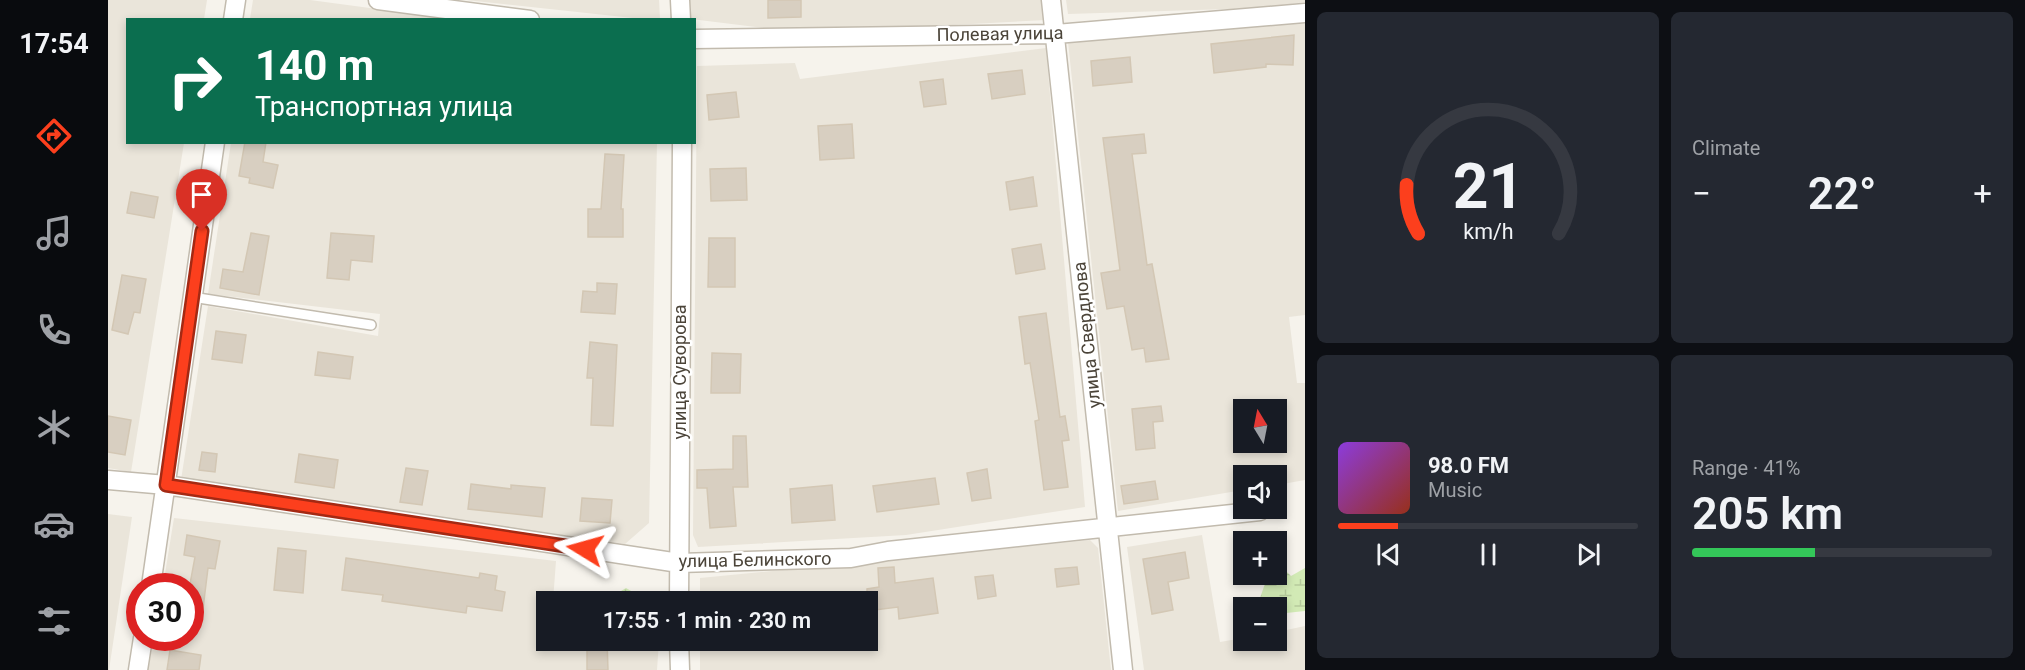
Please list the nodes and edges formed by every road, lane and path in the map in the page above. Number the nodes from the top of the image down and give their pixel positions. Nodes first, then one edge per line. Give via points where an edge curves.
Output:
1 (236, 0) edge
2 (378, 0) edge
3 (680, 0) edge
4 (1051, 0) edge
5 (1305, 13) edge
6 (233, 18) edge
7 (515, 18) edge
8 (681, 18) edge
9 (1056, 34) junction
10 (696, 39) edge
11 (215, 144) edge
12 (682, 144) edge
13 (192, 297) junction
14 (371, 325) dead end
15 (108, 480) edge
16 (166, 485) junction
17 (1233, 514) edge
18 (1108, 529) junction
19 (679, 563) junction
20 (153, 573) edge
21 (679, 591) edge
22 (141, 651) edge
23 (679, 651) edge
24 (138, 670) edge
25 (680, 670) edge
26 (1123, 670) edge

1 - 6 street
2 - 7 street
3 - 8 street
4 - 9 street, улица Свердлова
5 - 9 street, Полевая улица
9 - 10 street, Полевая улица
9 - 18 street, улица Свердлова
11 - 13 street
12 - 19 street, улица Суворова
13 - 14 lane
13 - 16 street
15 - 16 street, улица Белинского
16 - 19 street, улица Белинского
16 - 20 street
17 - 18 street, улица Белинского
18 - 19 street, улица Белинского via 851,558
18 - 26 street, улица Свердлова
19 - 21 street, улица Суворова
22 - 24 street
23 - 25 street

